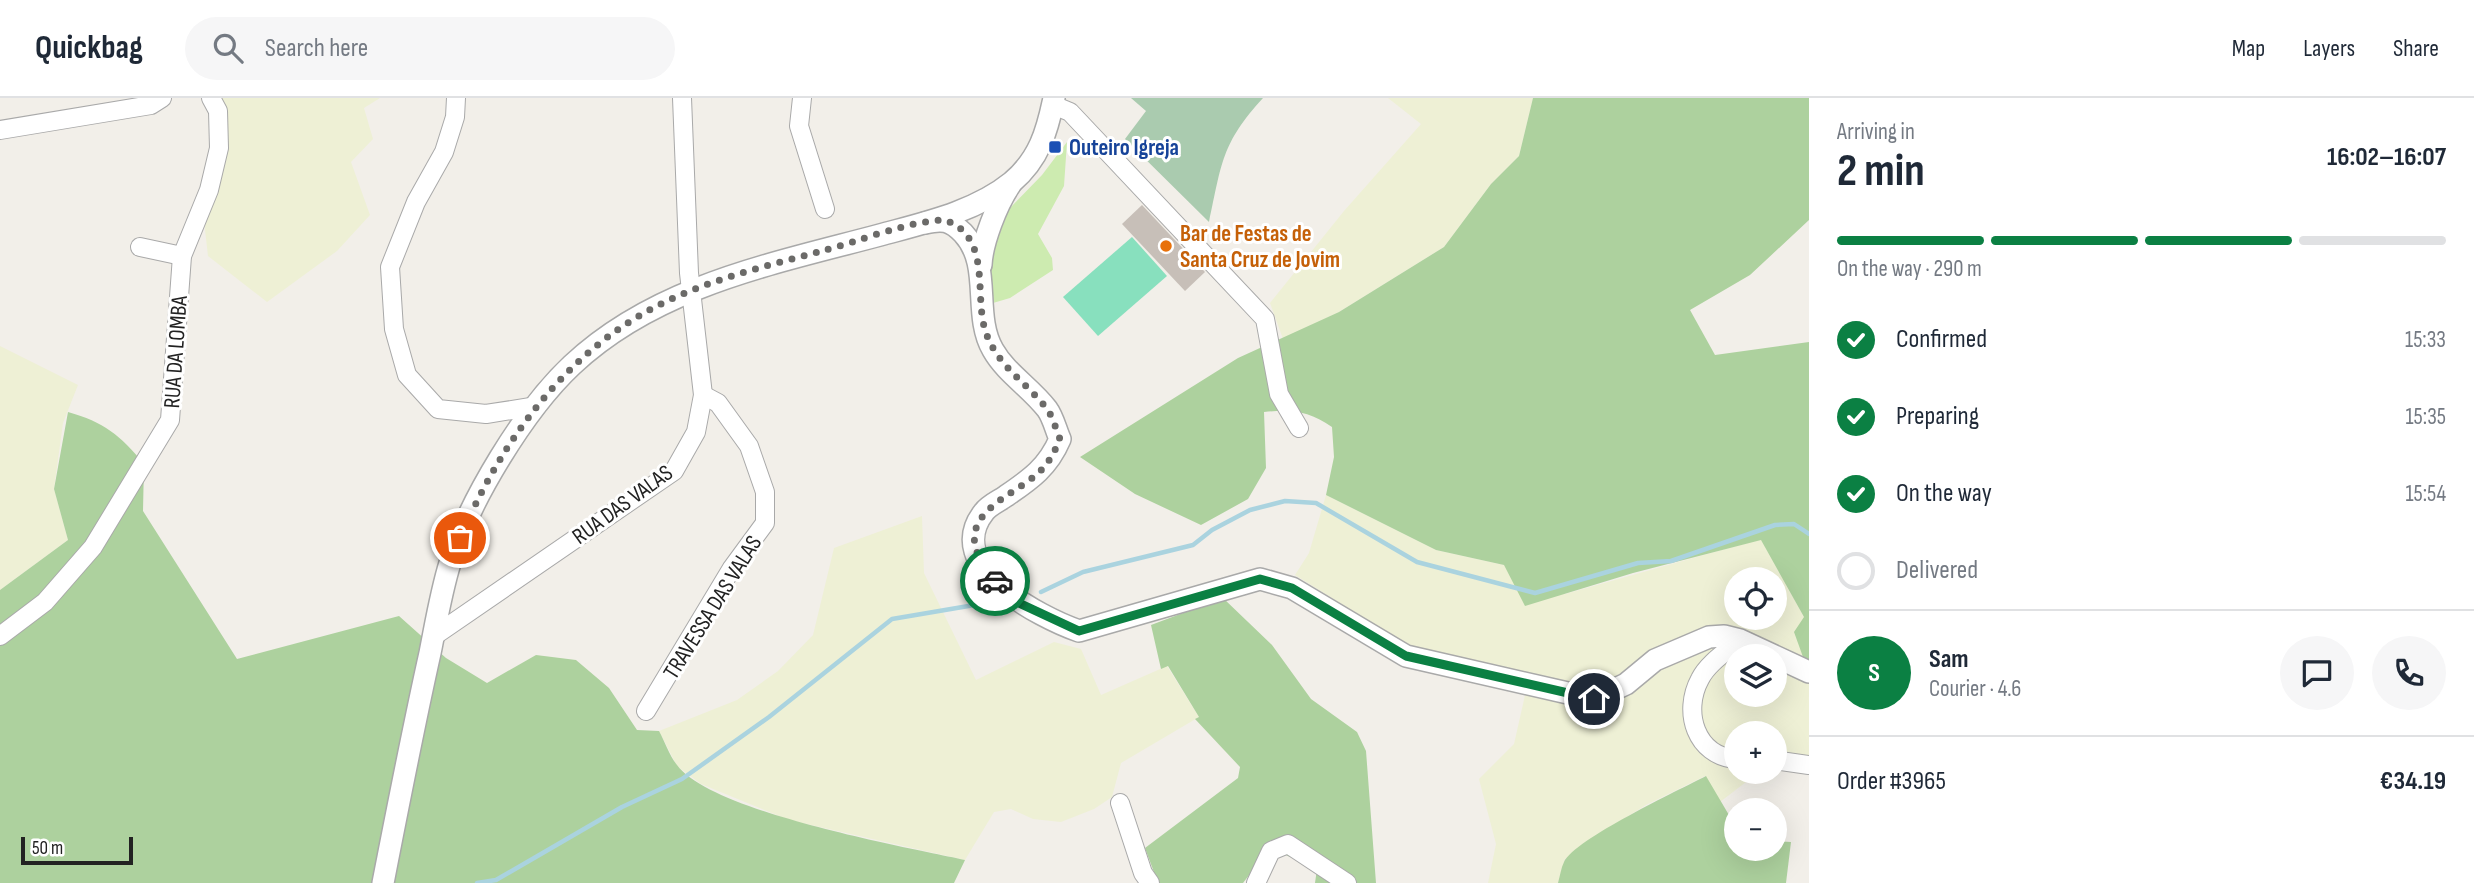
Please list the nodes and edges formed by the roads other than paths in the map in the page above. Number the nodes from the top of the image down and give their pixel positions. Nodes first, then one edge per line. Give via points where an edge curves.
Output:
1 (162, 98) edge
2 (211, 98) edge
3 (456, 98) edge
4 (682, 98) edge
5 (802, 98) edge
6 (1064, 103) edge
7 (0, 130) edge
8 (1013, 181) junction
9 (969, 206) junction
10 (825, 209) dead end
11 (925, 223) junction
12 (991, 227) junction
13 (964, 233) junction
14 (140, 247) dead end
15 (183, 256) junction
16 (980, 274) junction
17 (692, 291) junction
18 (703, 396) junction
19 (537, 406) junction
20 (1299, 428) dead end
21 (0, 636) edge
22 (434, 636) junction
23 (1740, 640) junction
24 (1809, 673) edge
25 (646, 711) dead end
26 (1724, 757) edge
27 (1787, 762) edge
28 (1809, 765) edge
29 (1120, 803) dead end
30 (383, 883) edge
31 (1150, 883) edge
32 (1256, 883) edge
33 (1347, 883) edge

1 - 7 street via 151,105
2 - 15 street, RUA DA LOMBA via 218,111 219,148 209,190
3 - 19 street via 456,117 444,152 416,202 390,267 394,329 407,375 438,409 486,414
4 - 17 street, RUA DAS VALAS
5 - 10 street via 799,126
6 - 8 street via 1040,149
6 - 20 street via 1265,319 1279,394
8 - 9 street
8 - 12 street
9 - 11 street
9 - 12 street via 986,207
9 - 13 street via 958,218
11 - 13 street via 945,220
11 - 17 street
12 - 13 street via 979,239
12 - 16 street
13 - 16 street via 976,252
14 - 15 street
15 - 21 street, RUA DA LOMBA via 170,421 93,547 45,602
16 - 23 street via 984,326 992,350 1049,411 1060,439 1051,460 1038,474 985,510 975,527 975,550 989,576 1021,604 1062,625 1079,631 1260,579 1292,588 1406,656 1594,699 1626,684 1655,660 1684,645 1709,637
17 - 18 street, RUA DAS VALAS
17 - 19 street via 618,329 572,366
18 - 22 street, RUA DAS VALAS via 696,432 674,471
18 - 25 street, TRAVESSA DAS VALAS via 718,403 749,446 765,492 765,523 732,568
19 - 22 street via 481,489 450,562
22 - 30 street
23 - 24 street
23 - 26 street via 1705,670 1693,702 1695,727 1709,751
27 - 28 street
29 - 31 street
32 - 33 street via 1271,851 1288,844

